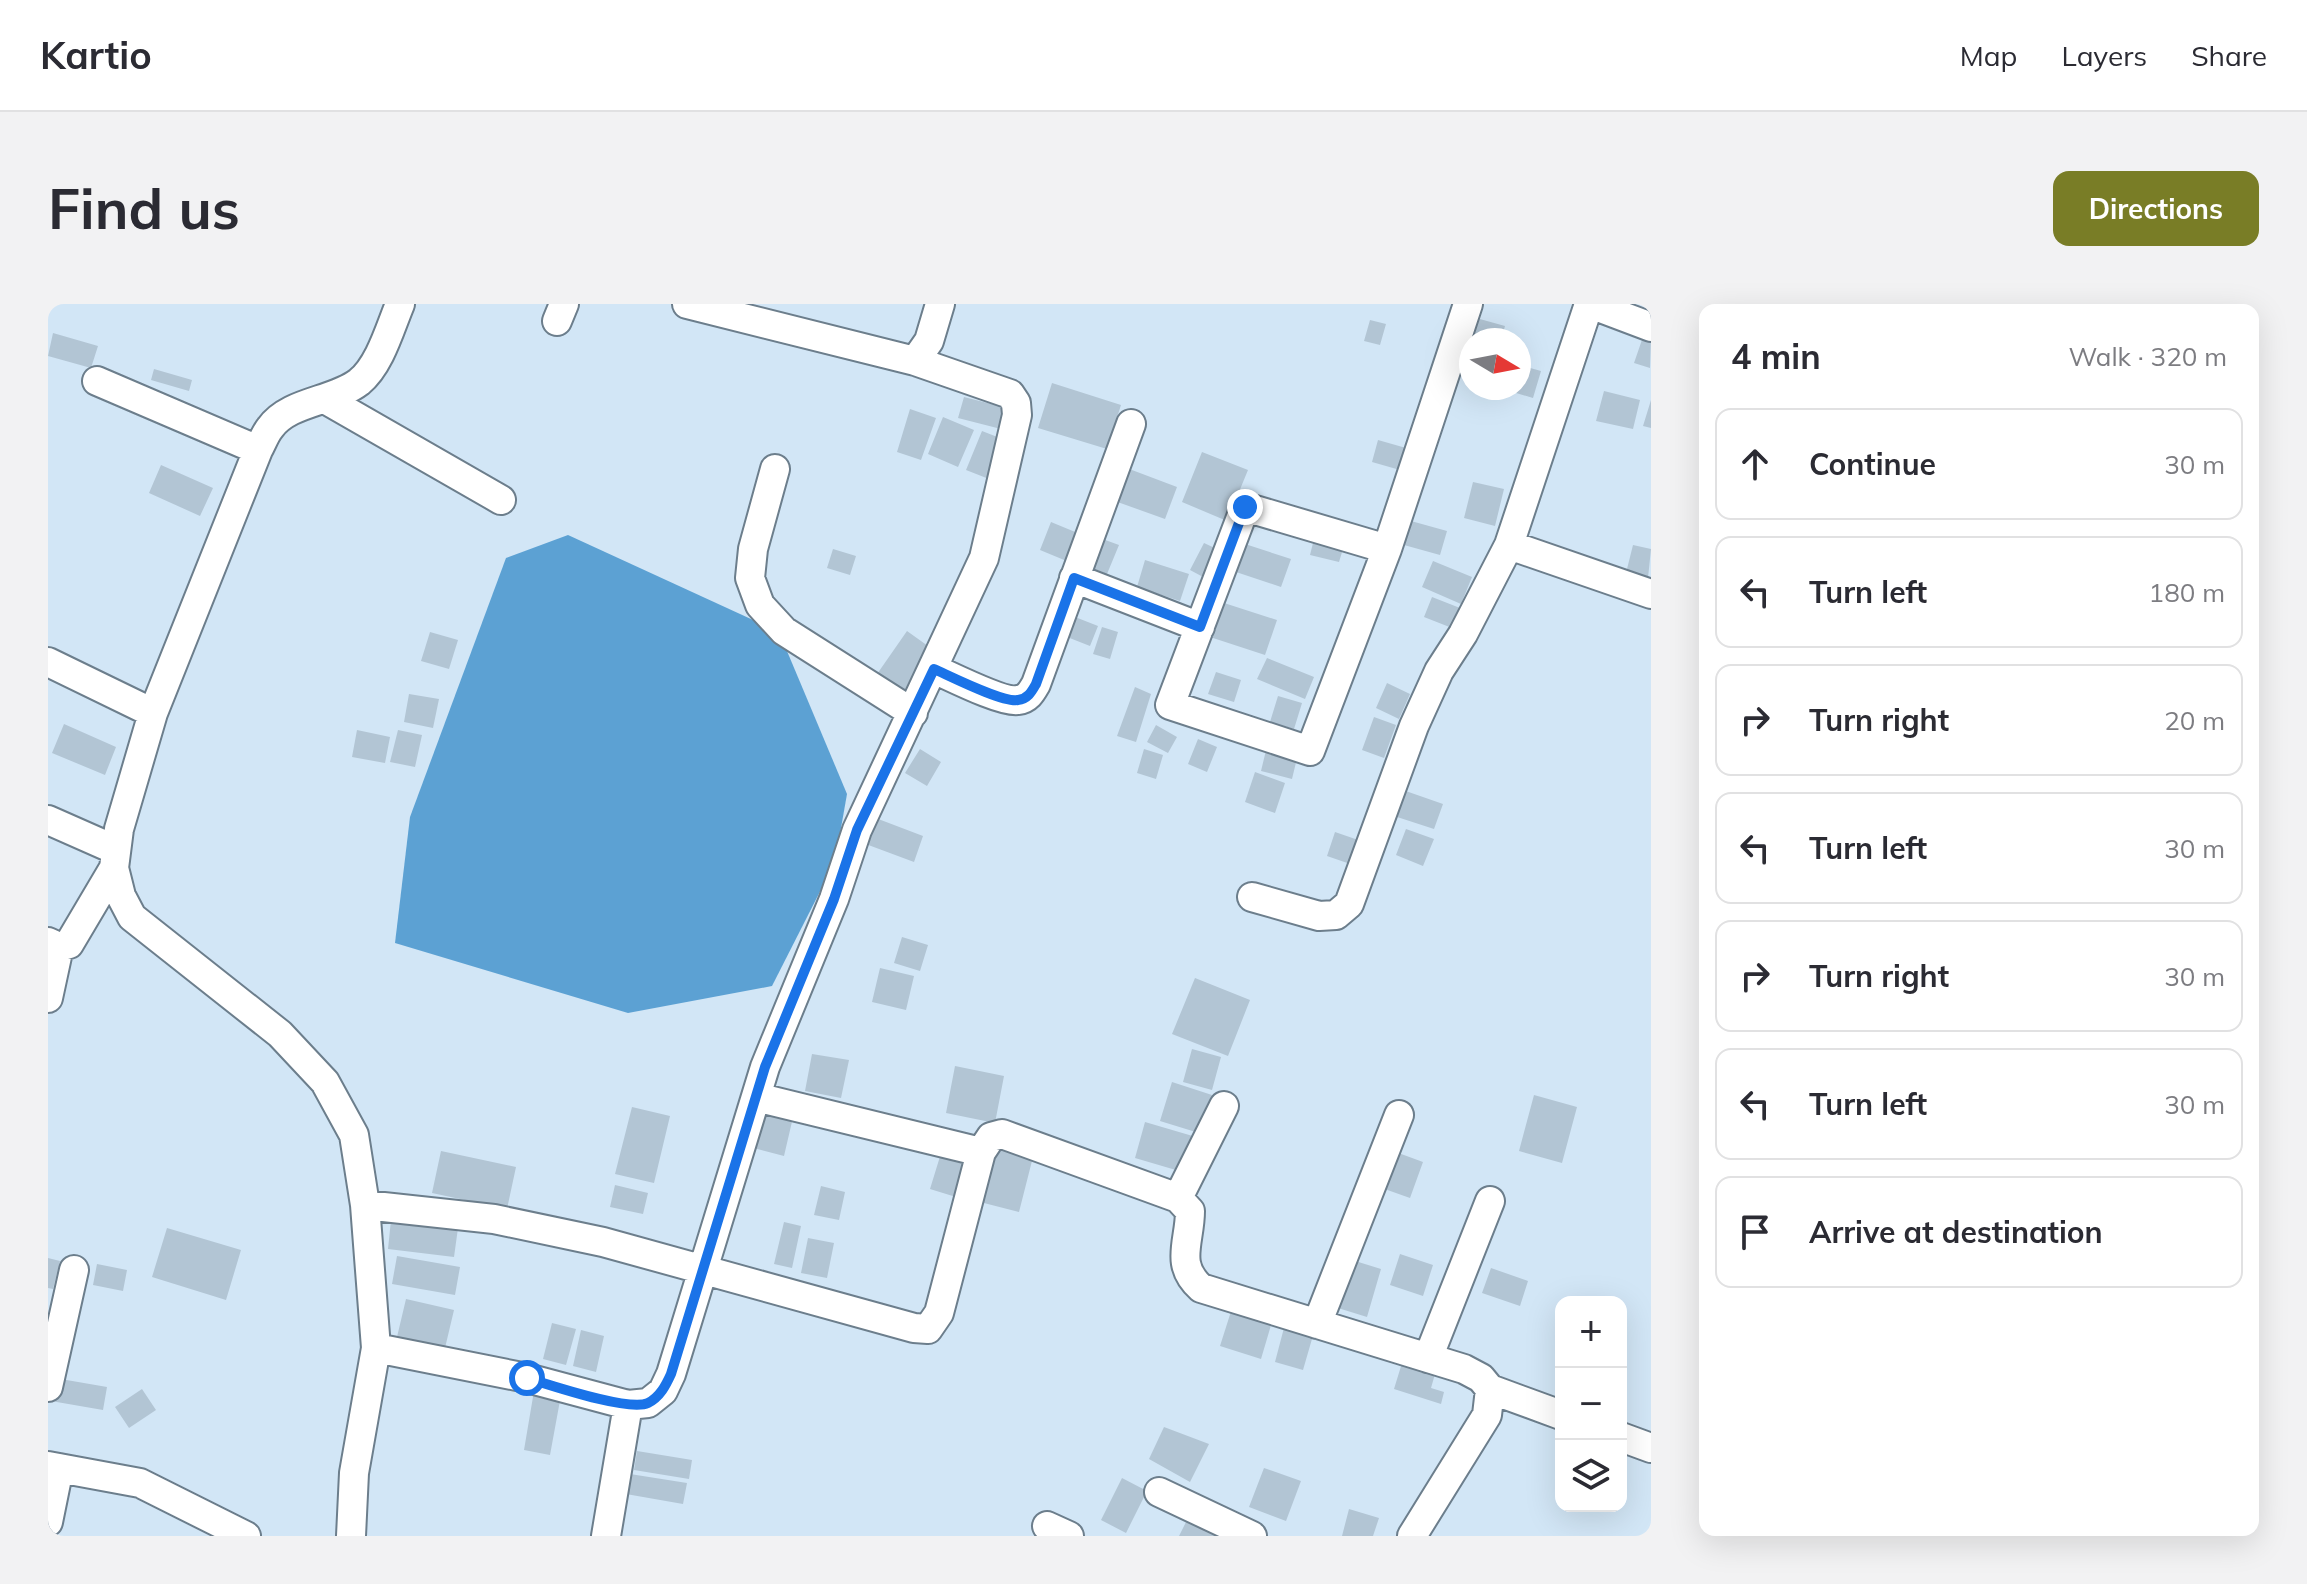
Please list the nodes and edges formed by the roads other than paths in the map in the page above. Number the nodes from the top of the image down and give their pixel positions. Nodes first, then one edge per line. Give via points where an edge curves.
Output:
1 (400, 304) edge
2 (687, 304) edge
3 (940, 304) edge
4 (1468, 304) edge
5 (1590, 304) edge
6 (1651, 327) edge
7 (915, 361) junction
8 (97, 381) dead end
9 (325, 399) junction
10 (1131, 424) dead end
11 (258, 450) junction
12 (775, 469) dead end
13 (501, 500) dead end
14 (1509, 545) junction
15 (1387, 549) junction
16 (1074, 578) junction
17 (1651, 594) edge
18 (1200, 627) junction
19 (48, 662) edge
20 (934, 669) junction
21 (153, 713) junction
22 (913, 713) junction
23 (48, 820) edge
24 (115, 859) junction
25 (1252, 897) dead end
26 (54, 944) edge
27 (48, 998) edge
28 (756, 1097) junction
29 (1224, 1106) dead end
30 (1399, 1115) dead end
31 (981, 1152) junction
32 (1178, 1198) junction
33 (1490, 1201) dead end
34 (365, 1205) junction
35 (702, 1268) junction
36 (74, 1270) dead end
37 (1317, 1324) junction
38 (376, 1348) junction
39 (1428, 1358) junction
40 (48, 1387) edge
41 (1490, 1389) junction
42 (628, 1405) junction
43 (1555, 1413) edge
44 (1627, 1439) edge
45 (1651, 1448) edge
46 (54, 1467) edge
47 (1159, 1492) dead end
48 (48, 1522) edge
49 (246, 1536) edge
50 (351, 1536) edge
51 (606, 1536) edge
52 (1252, 1536) edge
53 (1412, 1536) edge

1 - 9 street via 360,381
2 - 7 street
3 - 7 street via 929,341
4 - 15 street
5 - 6 street
5 - 14 street
7 - 20 street via 1010,394 1017,415 984,558
8 - 11 street
9 - 11 street via 270,426
9 - 13 street
10 - 16 street
11 - 21 street
12 - 22 street via 753,549 750,578 760,605 784,631
14 - 17 street
14 - 25 street via 1432,684 1349,904 1336,915 1319,916
15 - 18 street via 1245,507
15 - 18 street via 1310,751 1170,705
16 - 18 street
16 - 20 street via 1029,695 1003,698
19 - 21 street
20 - 22 street
21 - 24 street
22 - 28 street via 857,830
23 - 24 street
24 - 26 street via 69,944
24 - 34 street via 121,896 132,917 280,1034 325,1082 354,1135
26 - 27 street
28 - 31 street
28 - 35 street
29 - 32 street
30 - 37 street
31 - 32 street via 991,1137 1002,1134
31 - 35 street via 939,1313 928,1329
32 - 37 street via 1190,1211 1185,1266 1191,1279 1201,1288
33 - 39 street
34 - 35 street via 494,1219
34 - 38 street
35 - 42 street via 663,1391 648,1403
36 - 40 street
37 - 39 street
38 - 42 street via 527,1378
38 - 50 street via 354,1473
39 - 41 street via 1464,1369
41 - 43 street
41 - 53 street via 1487,1415
42 - 51 street
44 - 45 street
46 - 48 street
46 - 49 street via 140,1483
47 - 52 street

